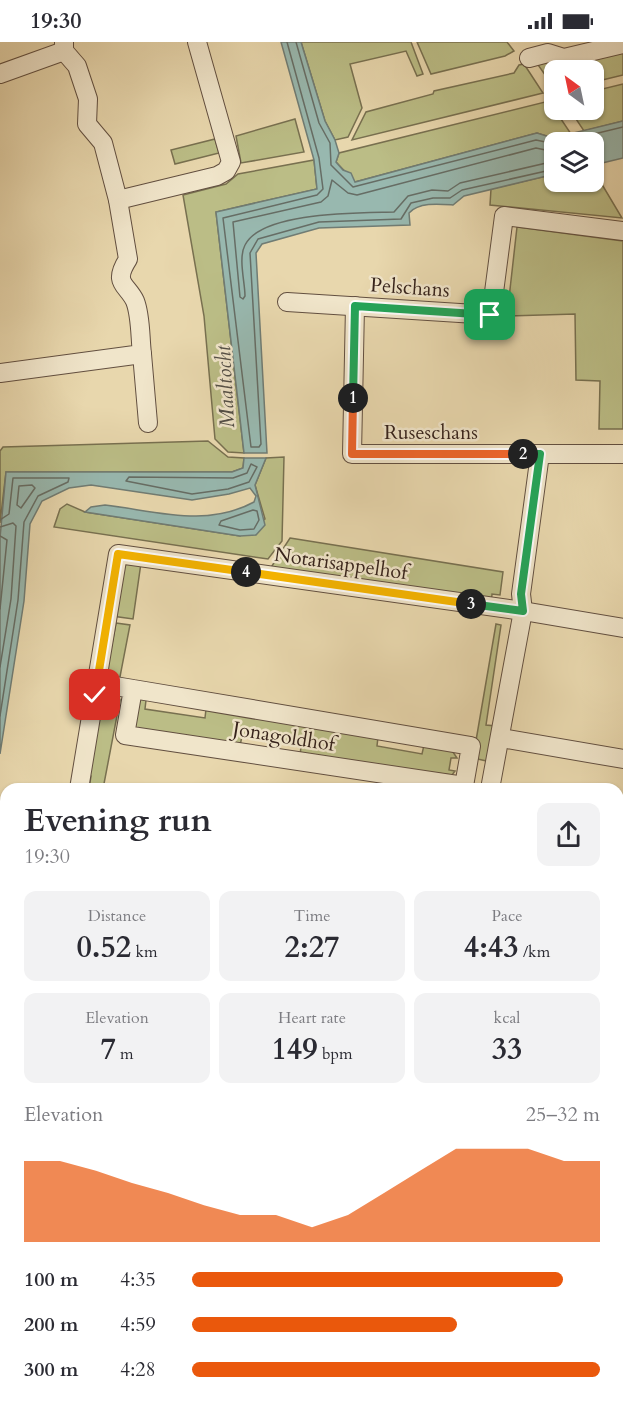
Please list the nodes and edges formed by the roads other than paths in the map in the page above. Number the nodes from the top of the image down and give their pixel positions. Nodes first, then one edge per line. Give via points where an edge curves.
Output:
1 (197, 42) edge
2 (623, 44) edge
3 (64, 46) edge
4 (529, 58) dead end
5 (0, 74) edge
6 (118, 200) junction
7 (623, 231) edge
8 (287, 302) dead end
9 (355, 306) junction
10 (142, 354) junction
11 (0, 373) edge
12 (148, 423) dead end
13 (540, 454) junction
14 (623, 454) edge
15 (523, 611) junction
16 (623, 628) edge
17 (97, 683) junction
18 (133, 689) junction
19 (501, 738) junction
20 (623, 759) edge
21 (467, 767) junction
22 (493, 781) edge
23 (80, 783) edge
24 (444, 783) edge
25 (464, 783) edge

1 - 6 street via 231,162 218,176
2 - 4 street via 564,58 548,53
3 - 5 street
3 - 6 street via 77,66 88,99 87,124 103,143
6 - 10 street via 129,260 121,270 122,280 135,301
7 - 9 street, Pelschans via 504,216 490,315
8 - 9 street, Pelschans
9 - 13 street, Ruseschans via 352,454
10 - 11 street
10 - 12 street
13 - 14 street, Ruseschans
13 - 15 street via 521,594
15 - 16 street, Notarisappelhof
15 - 17 street, Notarisappelhof via 118,554
15 - 19 street
17 - 18 street, Jonagoldhof
17 - 23 street
18 - 21 street, Jonagoldhof via 471,746
18 - 24 street, Jonagoldhof via 125,735
19 - 20 street
19 - 22 street
21 - 22 street
21 - 25 street, Jonagoldhof

